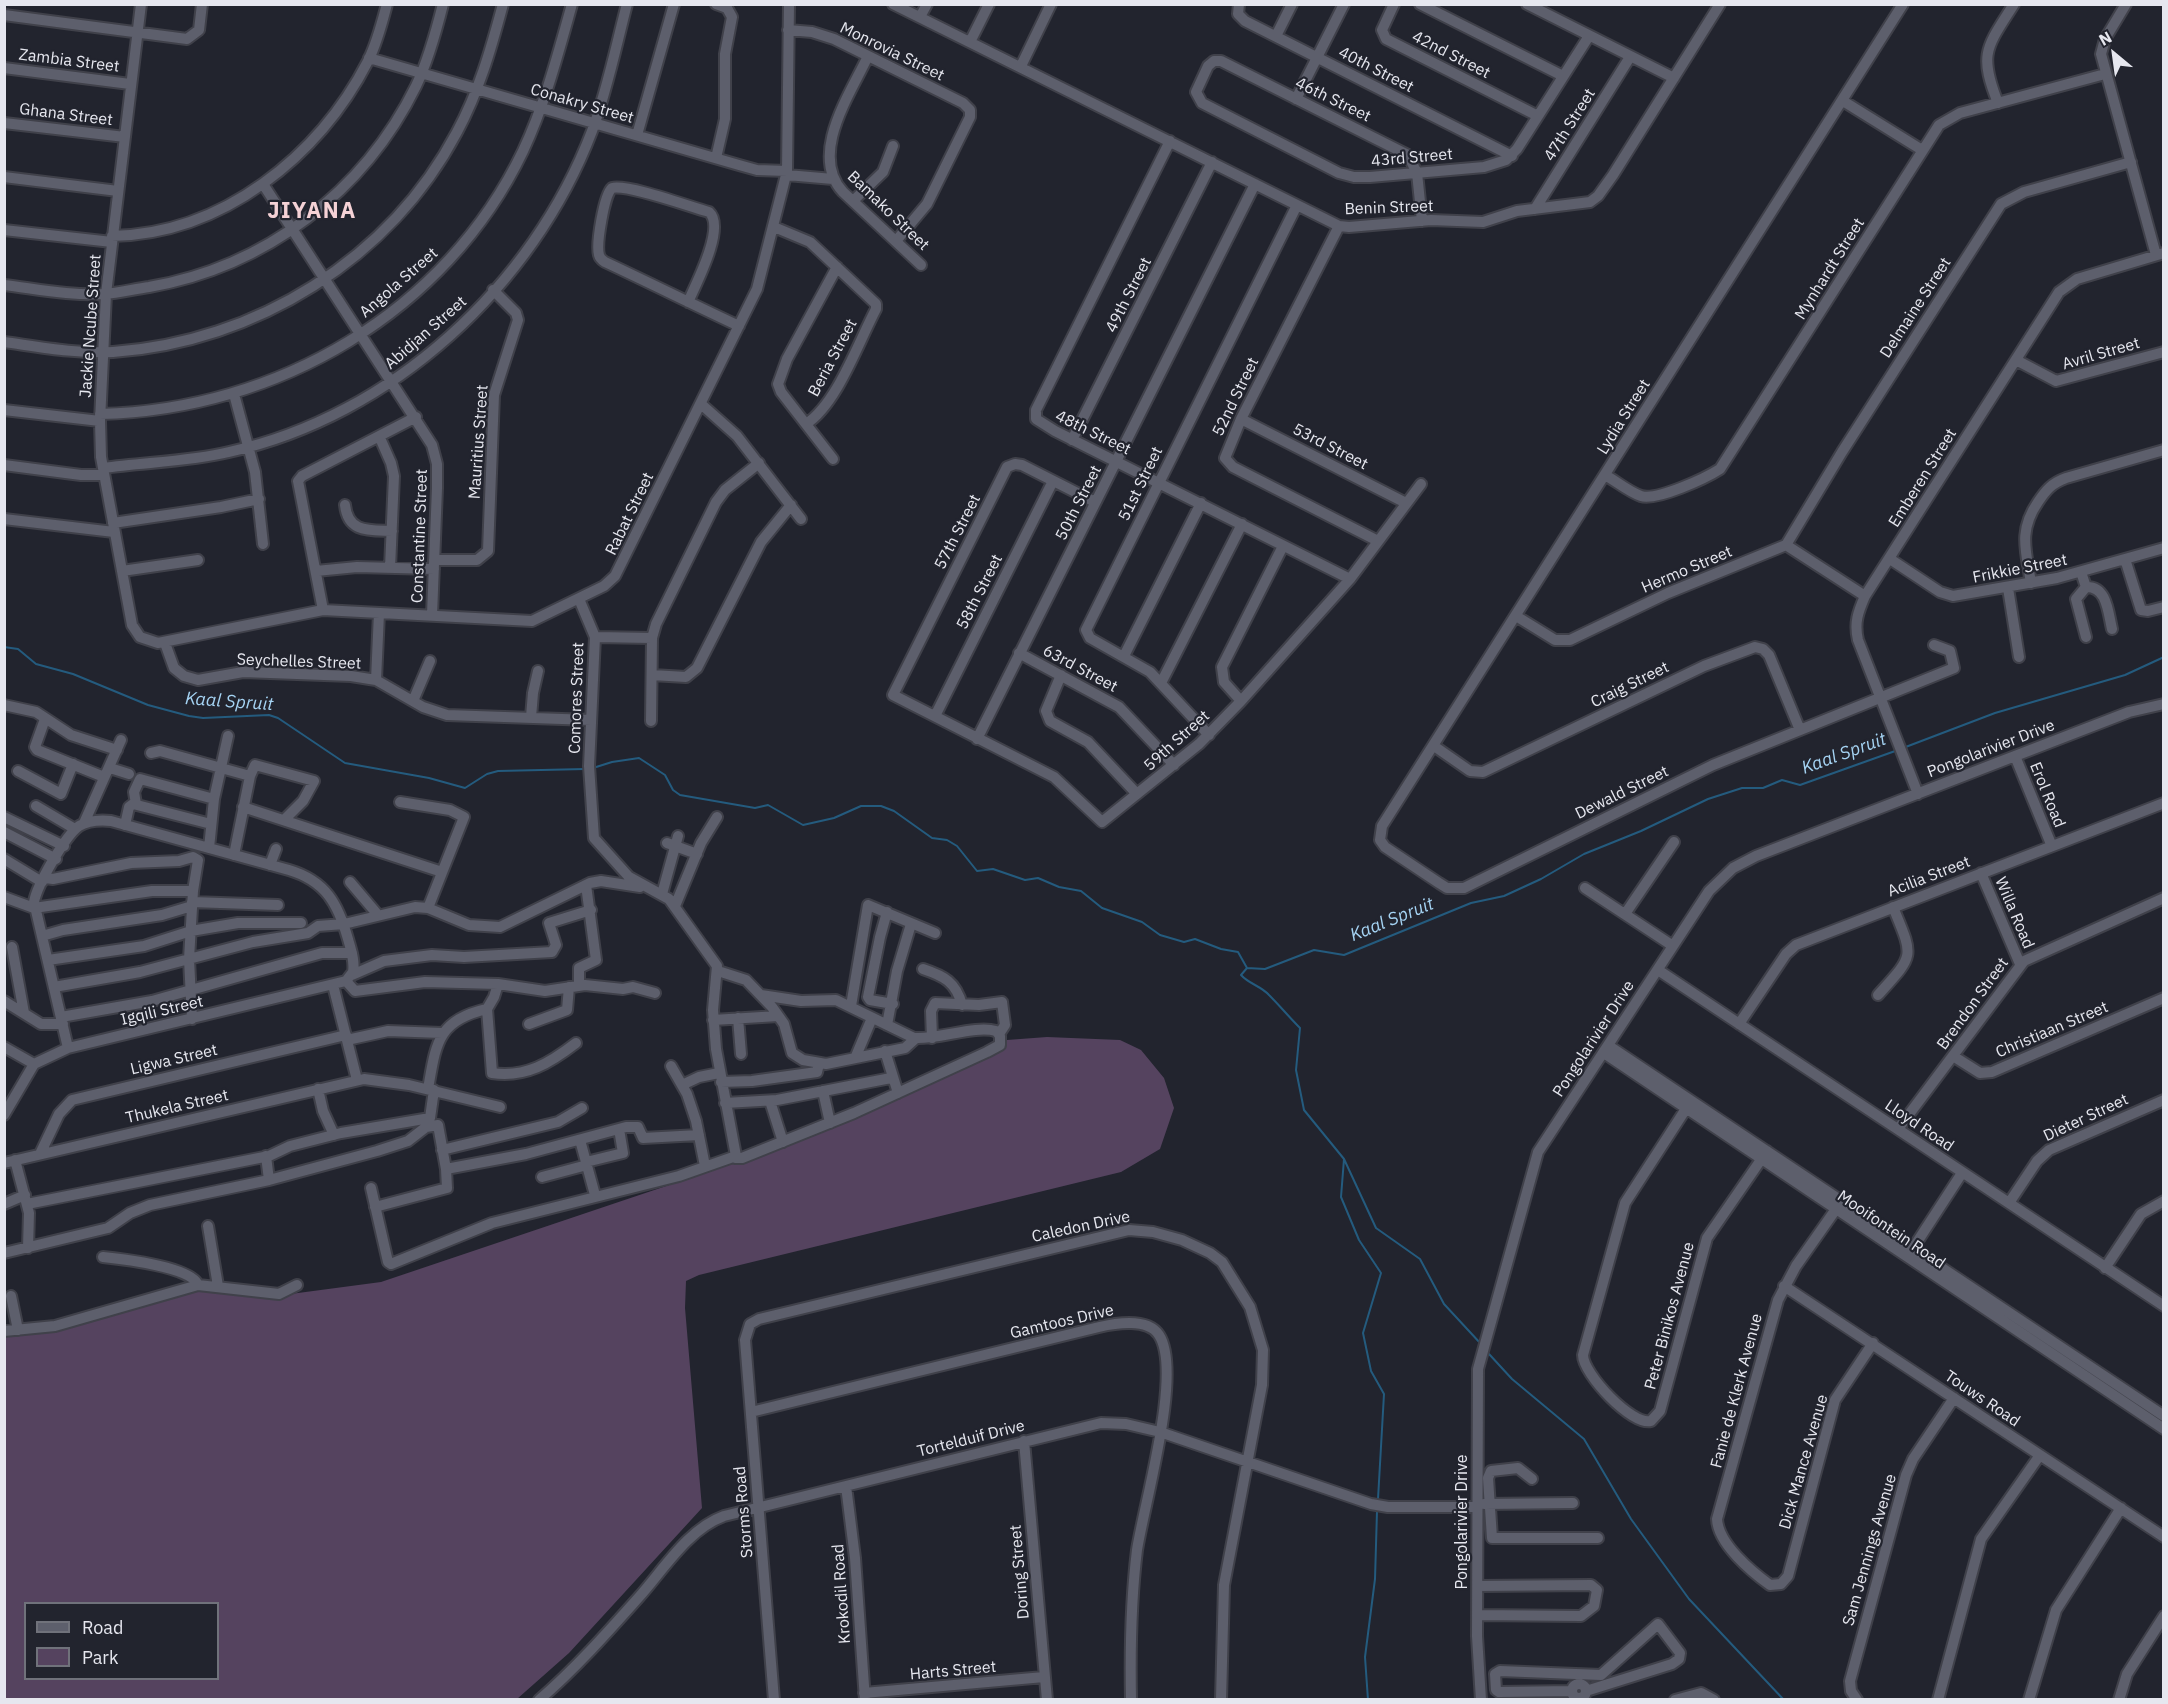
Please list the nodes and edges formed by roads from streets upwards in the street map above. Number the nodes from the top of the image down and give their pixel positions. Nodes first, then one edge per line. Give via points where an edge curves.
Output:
1 (141, 4) edge
2 (202, 4) edge
3 (387, 4) edge
4 (443, 4) edge
5 (503, 4) edge
6 (572, 4) edge
7 (627, 4) edge
8 (674, 4) edge
9 (716, 4) edge
10 (789, 4) edge
11 (893, 4) edge
12 (927, 4) edge
13 (989, 4) edge
14 (1051, 4) edge
15 (1239, 4) edge
16 (1292, 4) edge
17 (1344, 4) edge
18 (1394, 4) edge
19 (1420, 4) edge
20 (1527, 4) edge
21 (1720, 4) edge
22 (1903, 4) edge
23 (2014, 4) edge
24 (2126, 4) edge
25 (4, 15) edge
26 (920, 17) junction
27 (788, 30) junction
28 (138, 32) junction
29 (1276, 36) junction
30 (1589, 36) junction
31 (970, 42) junction
32 (868, 56) junction
33 (1318, 57) junction
34 (1630, 57) junction
35 (369, 58) junction
36 (1021, 66) junction
37 (4, 68) edge
38 (421, 74) junction
39 (2105, 74) junction
40 (1563, 76) junction
41 (1674, 78) junction
42 (130, 84) junction
43 (1196, 89) joint
44 (477, 90) junction
45 (1296, 99) junction
46 (1843, 101) junction
47 (1998, 103) junction
48 (541, 108) junction
49 (1538, 116) junction
50 (4, 123) edge
51 (595, 123) junction
52 (637, 135) junction
53 (125, 137) junction
54 (1170, 141) junction
55 (893, 146) dead end
56 (1922, 150) junction
57 (1512, 156) junction
58 (716, 158) junction
59 (1212, 162) junction
60 (2131, 162) junction
61 (787, 173) junction
62 (1417, 173) junction
63 (4, 177) edge
64 (833, 179) junction
65 (263, 184) junction
66 (1255, 184) junction
67 (118, 191) junction
68 (853, 201) junction
69 (1297, 205) junction
70 (1535, 209) junction
71 (1422, 221) junction
72 (1339, 226) junction
73 (774, 227) junction
74 (4, 230) edge
75 (292, 230) junction
76 (112, 239) junction
77 (896, 241) junction
78 (2160, 254) edge
79 (921, 265) dead end
80 (837, 267) junction
81 (325, 279) junction
82 (4, 285) edge
83 (494, 290) junction
84 (106, 294) junction
85 (688, 302) junction
86 (739, 326) junction
87 (363, 334) junction
88 (4, 342) edge
89 (102, 352) junction
90 (2163, 352) edge
91 (2016, 360) junction
92 (392, 383) junction
93 (234, 394) junction
94 (701, 404) junction
95 (4, 410) edge
96 (100, 417) junction
97 (416, 417) junction
98 (1241, 419) junction
99 (806, 424) junction
100 (380, 438) junction
101 (1072, 440) junction
102 (247, 447) junction
103 (2163, 450) edge
104 (833, 459) dead end
105 (1117, 461) junction
106 (759, 463) junction
107 (4, 465) edge
108 (104, 471) junction
109 (1605, 475) junction
110 (1053, 481) junction
111 (1159, 482) junction
112 (1420, 484) dead end
113 (259, 499) junction
114 (1095, 502) junction
115 (1201, 503) junction
116 (1406, 503) junction
117 (345, 505) dead end
118 (791, 505) junction
119 (4, 519) edge
120 (801, 519) dead end
121 (1242, 524) junction
122 (114, 527) junction
123 (392, 531) junction
124 (1378, 541) junction
125 (264, 544) dead end
126 (1786, 545) junction
127 (1283, 546) junction
128 (2163, 548) edge
129 (1890, 559) junction
130 (2125, 559) junction
131 (198, 560) dead end
132 (434, 564) junction
133 (390, 568) junction
134 (122, 571) junction
135 (316, 571) junction
136 (2081, 572) junction
137 (1350, 579) junction
138 (2031, 583) junction
139 (2086, 587) junction
140 (2008, 588) junction
141 (1865, 596) junction
142 (579, 599) junction
143 (2163, 607) edge
144 (323, 610) junction
145 (379, 613) junction
146 (432, 615) junction
147 (1516, 616) junction
148 (2112, 628) dead end
149 (596, 637) junction
150 (2086, 637) dead end
151 (652, 638) junction
152 (147, 642) joint
153 (165, 643) junction
154 (1934, 645) dead end
155 (1019, 653) junction
156 (1124, 656) junction
157 (2019, 657) dead end
158 (430, 661) dead end
159 (538, 671) dead end
160 (652, 675) junction
161 (1061, 675) junction
162 (376, 680) junction
163 (1161, 683) junction
164 (1881, 697) junction
165 (894, 698) joint
166 (413, 701) junction
167 (1241, 701) junction
168 (2163, 704) edge
169 (4, 705) edge
170 (935, 716) junction
171 (531, 717) junction
172 (45, 719) junction
173 (591, 720) junction
174 (651, 721) dead end
175 (1800, 730) junction
176 (1209, 735) junction
177 (228, 736) dead end
178 (977, 739) junction
179 (1434, 746) junction
180 (151, 753) dead end
181 (2015, 756) junction
182 (73, 764) junction
183 (1174, 765) junction
184 (221, 770) junction
185 (18, 771) dead end
186 (107, 772) junction
187 (129, 774) dead end
188 (250, 776) junction
189 (1137, 794) junction
190 (1918, 794) junction
191 (214, 799) junction
192 (400, 802) dead end
193 (2163, 803) edge
194 (136, 804) junction
195 (36, 806) dead end
196 (243, 807) junction
197 (4, 817) edge
198 (717, 817) dead end
199 (284, 820) junction
200 (211, 824) junction
201 (125, 825) junction
202 (80, 826) junction
203 (4, 832) edge
204 (1674, 842) dead end
205 (2051, 844) junction
206 (64, 846) junction
207 (1385, 847) joint
208 (209, 848) junction
209 (276, 849) dead end
210 (697, 854) junction
211 (234, 855) junction
212 (56, 859) junction
213 (4, 860) edge
214 (270, 865) junction
215 (442, 872) junction
216 (1981, 873) junction
217 (44, 880) junction
218 (350, 882) dead end
219 (586, 885) junction
220 (644, 887) junction
221 (1585, 888) dead end
222 (662, 894) junction
223 (4, 897) edge
224 (2163, 898) edge
225 (192, 900) junction
226 (278, 905) dead end
227 (675, 906) junction
228 (1893, 907) junction
229 (34, 908) junction
230 (428, 908) junction
231 (591, 909) junction
232 (887, 912) junction
233 (1625, 914) junction
234 (378, 915) junction
235 (301, 923) dead end
236 (344, 924) junction
237 (911, 924) junction
238 (191, 932) junction
239 (935, 933) dead end
240 (42, 936) junction
241 (1673, 946) junction
242 (12, 947) dead end
243 (352, 953) junction
244 (189, 959) junction
245 (48, 960) junction
246 (2020, 964) junction
247 (923, 969) dead end
248 (1658, 970) junction
249 (718, 971) junction
250 (349, 978) junction
251 (498, 984) junction
252 (333, 985) junction
253 (574, 986) junction
254 (54, 987) junction
255 (190, 989) junction
256 (655, 993) dead end
257 (761, 995) junction
258 (1878, 995) dead end
259 (2163, 998) edge
260 (4, 1001) edge
261 (893, 1004) junction
262 (962, 1005) junction
263 (851, 1006) junction
264 (487, 1009) junction
265 (24, 1013) junction
266 (778, 1016) junction
267 (738, 1018) junction
268 (872, 1018) junction
269 (192, 1019) junction
270 (713, 1020) junction
271 (62, 1021) junction
272 (529, 1024) dead end
273 (1739, 1024) junction
274 (887, 1025) junction
275 (442, 1033) junction
276 (999, 1034) junction
277 (346, 1038) junction
278 (914, 1038) junction
279 (932, 1038) junction
280 (576, 1043) dead end
281 (4, 1047) edge
282 (69, 1048) junction
283 (1607, 1049) junction
284 (885, 1051) junction
285 (741, 1054) dead end
286 (856, 1056) junction
287 (1953, 1056) junction
288 (34, 1064) junction
289 (819, 1064) junction
290 (671, 1066) dead end
291 (720, 1078) junction
292 (891, 1078) junction
293 (357, 1080) junction
294 (682, 1085) junction
295 (318, 1089) junction
296 (431, 1089) junction
297 (823, 1091) junction
298 (898, 1093) junction
299 (2163, 1100) edge
300 (770, 1101) junction
301 (725, 1103) junction
302 (1688, 1106) junction
303 (500, 1107) dead end
304 (582, 1108) dead end
305 (4, 1115) edge
306 (830, 1123) junction
307 (624, 1124) junction
308 (1898, 1130) junction
309 (334, 1135) junction
310 (699, 1135) junction
311 (580, 1140) junction
312 (783, 1142) junction
313 (442, 1150) junction
314 (40, 1154) junction
315 (1764, 1155) junction
316 (266, 1156) junction
317 (735, 1158) junction
318 (10, 1162) edge
319 (586, 1164) junction
320 (705, 1166) junction
321 (446, 1169) junction
322 (1962, 1173) junction
323 (542, 1177) dead end
324 (269, 1179) junction
325 (371, 1188) dead end
326 (595, 1195) junction
327 (26, 1199) junction
328 (2163, 1201) edge
329 (2009, 1203) junction
330 (4, 1204) edge
331 (1838, 1206) junction
332 (375, 1207) junction
333 (208, 1226) dead end
334 (28, 1248) junction
335 (4, 1253) edge
336 (1909, 1254) junction
337 (103, 1257) dead end
338 (2105, 1268) junction
339 (198, 1285) junction
340 (297, 1285) dead end
341 (218, 1286) junction
342 (1784, 1286) junction
343 (11, 1296) dead end
344 (2163, 1306) edge
345 (750, 1324) joint
346 (18, 1330) junction
347 (4, 1331) edge
348 (1873, 1343) junction
349 (1954, 1398) junction
350 (751, 1412) junction
351 (2163, 1416) edge
352 (2163, 1429) edge
353 (1160, 1432) junction
354 (1024, 1441) junction
355 (2040, 1455) junction
356 (1246, 1462) junction
357 (1532, 1479) dead end
358 (846, 1486) junction
359 (1544, 1491) dead end
360 (1544, 1503) junction
361 (1573, 1503) dead end
362 (1482, 1505) junction
363 (759, 1508) junction
364 (2121, 1508) junction
365 (2163, 1537) edge
366 (1598, 1538) dead end
367 (1770, 1585) joint
368 (1478, 1586) junction
369 (1478, 1615) junction
370 (2163, 1616) edge
371 (1044, 1677) junction
372 (956, 1686) junction
373 (1579, 1692) edge
374 (864, 1696) edge
375 (1712, 1698) edge
376 (539, 1700) edge
377 (774, 1700) edge
378 (957, 1700) edge
379 (1047, 1700) edge
380 (1131, 1700) edge
381 (1221, 1700) edge
382 (1481, 1700) edge
383 (1675, 1700) edge
384 (1857, 1700) edge
385 (1938, 1700) edge
386 (2029, 1700) edge
387 (2119, 1700) edge

1 - 28 street, Jackie Ncube Street
2 - 28 street via 199,30 192,38
3 - 35 street
4 - 38 street
5 - 44 street
6 - 48 street, Angola Street
7 - 51 street, Abidjan Street
8 - 52 street
9 - 58 street via 727,8 732,17 725,54 725,119
10 - 27 street, Rabat Street
11 - 26 street, Benin Street
12 - 26 street
13 - 31 street
14 - 36 street
15 - 29 street, 40th Street via 1238,14 1243,20
16 - 29 street
17 - 33 street
18 - 49 street, 42nd Street via 1382,30 1386,39
19 - 40 street
20 - 30 street
21 - 41 street, Benin Street
22 - 46 street, Lydia Street
23 - 47 street via 1987,53 1986,66
24 - 39 street via 2102,46
25 - 28 street
26 - 31 street, Benin Street
27 - 32 street, Monrovia Street via 818,34
27 - 61 street, Rabat Street
28 - 42 street, Jackie Ncube Street
29 - 33 street, 40th Street
30 - 34 street
30 - 40 street
31 - 36 street, Benin Street
32 - 64 street, Bamako Street via 833,127
32 - 77 street, Monrovia Street via 970,110 927,204
33 - 45 street
33 - 57 street, 40th Street
34 - 41 street
34 - 70 street, 47th Street
35 - 38 street, Conakry Street
35 - 65 street via 321,132
36 - 54 street, Benin Street
37 - 42 street, Zambia Street
38 - 44 street, Conakry Street
38 - 75 street via 401,114 368,161 338,194
39 - 47 street, Mynhardt Street
39 - 60 street
40 - 49 street
41 - 70 street, Benin Street via 1598,196 1582,204
42 - 53 street, Jackie Ncube Street
43 - 45 street, 46th Street via 1208,66 1218,60
43 - 62 street, 43rd Street via 1202,103 1339,173 1362,178
44 - 48 street, Conakry Street
44 - 81 street via 448,148 418,191 366,248
45 - 62 street, 46th Street via 1405,153
46 - 56 street
46 - 109 street, Lydia Street
47 - 56 street, Mynhardt Street via 1945,120
48 - 51 street, Conakry Street
48 - 87 street, Angola Street via 501,192 462,246 417,292
49 - 57 street
50 - 53 street, Ghana Street
51 - 52 street, Conakry Street
51 - 83 street, Abidjan Street via 556,204
52 - 58 street, Conakry Street
53 - 67 street, Jackie Ncube Street
54 - 59 street, Benin Street
54 - 101 street, 48th Street via 1035,413 1038,423
55 - 68 street via 883,172
56 - 109 street, Mynhardt Street via 1720,469 1647,497
57 - 62 street, 43rd Street via 1494,165
58 - 61 street, Conakry Street via 757,170
59 - 66 street, Benin Street
59 - 101 street, 49th Street
60 - 78 street
60 - 126 street, Delmaine Street via 2024,192 2001,204
61 - 64 street, Bamako Street
61 - 73 street, Rabat Street
62 - 71 street
63 - 67 street
64 - 68 street, Bamako Street
65 - 75 street, Constantine Street
65 - 76 street via 195,219
66 - 69 street, Benin Street
66 - 105 street, 50th Street
67 - 76 street, Jackie Ncube Street
68 - 77 street, Bamako Street
69 - 72 street, Benin Street
69 - 111 street, 51st Street
70 - 71 street, Benin Street via 1483,222
71 - 72 street, Benin Street
72 - 98 street, 52nd Street
73 - 80 street via 806,238
73 - 86 street, Rabat Street via 759,284
74 - 76 street
75 - 81 street, Constantine Street
75 - 84 street via 215,270
76 - 84 street, Jackie Ncube Street
77 - 79 street, Bamako Street
78 - 91 street, Emberen Street via 2067,284
80 - 99 street via 779,378 781,392
80 - 99 street, Beria Street via 874,300 876,309 831,397
81 - 87 street, Constantine Street
81 - 89 street via 281,305 224,328 161,345
82 - 84 street
83 - 92 street, Abidjan Street via 449,337
83 - 132 street, Mauritius Street via 518,320 493,402 488,551 477,560
84 - 89 street, Jackie Ncube Street
85 - 85 street via 600,257 604,210 612,188 621,187 709,212 714,217 706,261
85 - 86 street
86 - 94 street, Rabat Street
87 - 92 street, Constantine Street
87 - 93 street, Angola Street via 297,371
88 - 89 street
89 - 96 street, Jackie Ncube Street
90 - 91 street, Avril Street via 2056,381
91 - 129 street, Emberen Street
92 - 97 street, Constantine Street
92 - 102 street, Abidjan Street via 310,425
93 - 96 street, Angola Street via 176,407
93 - 102 street
94 - 106 street via 727,425
94 - 142 street, Rabat Street via 615,576
95 - 96 street, Angola Street
96 - 108 street, Jackie Ncube Street
97 - 100 street
97 - 132 street, Constantine Street via 432,445 437,464
98 - 116 street, 53rd Street
98 - 124 street, 52nd Street via 1226,453 1229,465
99 - 104 street
100 - 123 street via 393,469
100 - 135 street via 298,481
101 - 105 street, 48th Street
102 - 108 street, Abidjan Street
102 - 113 street
103 - 138 street via 2052,484 2024,529
105 - 111 street, 48th Street
105 - 114 street, 50th Street
106 - 118 street
106 - 151 street via 716,502
107 - 108 street, Abidjan Street via 81,475
108 - 122 street, Jackie Ncube Street
109 - 147 street, Lydia Street
110 - 114 street, 57th Street
110 - 165 street, 57th Street via 1022,465 1007,467 893,693
110 - 170 street, 58th Street
111 - 115 street, 48th Street
111 - 156 street, 51st Street via 1086,630 1090,638
112 - 116 street, 59th Street
113 - 122 street
113 - 125 street
114 - 155 street, 50th Street
115 - 121 street, 48th Street
115 - 156 street
116 - 124 street, 59th Street
117 - 123 street via 356,528
118 - 120 street
118 - 160 street via 761,542 697,668 681,677
119 - 122 street
121 - 127 street, 48th Street
121 - 163 street
122 - 134 street, Jackie Ncube Street
123 - 133 street
124 - 137 street, 59th Street
126 - 141 street
126 - 147 street, Hermo Street via 1668,593 1570,640 1555,640
127 - 137 street, 48th Street
127 - 167 street via 1222,667 1224,682
128 - 130 street, Frikkie Street
129 - 140 street, Frikkie Street via 1949,596
129 - 141 street, Emberen Street
130 - 136 street, Frikkie Street
130 - 143 street via 2141,610
131 - 134 street
132 - 133 street
132 - 146 street, Constantine Street
133 - 135 street
134 - 152 street, Jackie Ncube Street via 132,625
135 - 144 street
136 - 138 street, Frikkie Street
136 - 139 street
137 - 167 street, 59th Street
138 - 140 street, Frikkie Street
139 - 148 street via 2102,592
139 - 150 street via 2076,599
140 - 157 street
141 - 164 street, Emberen Street via 1857,613 1856,633
142 - 146 street, Rabat Street via 531,621
142 - 149 street, Comores Street
144 - 145 street, Rabat Street
144 - 153 street, Rabat Street
145 - 146 street, Rabat Street
145 - 162 street
147 - 179 street, Lydia Street
149 - 151 street
149 - 173 street, Comores Street
151 - 160 street
152 - 153 street, Rabat Street
153 - 162 street, Seychelles Street via 174,668 198,680 253,672
154 - 164 street, Dewald Street via 1950,651 1954,668
155 - 161 street, 63rd Street
155 - 178 street, 50th Street
156 - 163 street, 51st Street
158 - 166 street
159 - 171 street
160 - 174 street
161 - 183 street, 63rd Street via 1119,707
161 - 189 street via 1046,711 1050,721 1088,742
162 - 166 street, Seychelles Street
163 - 176 street, 51st Street
164 - 175 street, Dewald Street
164 - 190 street, Emberen Street
165 - 170 street, 59th Street
166 - 171 street, Seychelles Street via 447,715
167 - 176 street, 59th Street
168 - 181 street, Pongolarivier Drive via 2129,712
169 - 172 street via 36,712
170 - 178 street, 59th Street
171 - 173 street, Seychelles Street
172 - 182 street via 35,747
172 - 186 street via 71,735 119,745
173 - 220 street, Comores Street via 589,766 594,838 620,868
175 - 179 street, Craig Street via 1769,655 1755,647 1713,662 1483,772 1470,771
175 - 207 street, Dewald Street via 1713,765 1464,888 1448,888
176 - 183 street, 59th Street
177 - 184 street
178 - 189 street, 59th Street via 1054,777 1099,822
179 - 207 street, Lydia Street via 1382,826 1379,836
180 - 184 street via 160,751
181 - 190 street, Pongolarivier Drive
181 - 205 street, Erol Road
182 - 185 street via 61,794
182 - 186 street
183 - 189 street, 59th Street
184 - 188 street
184 - 191 street
186 - 187 street
186 - 202 street
188 - 196 street
188 - 199 street via 258,765 313,780 308,794
190 - 241 street, Pongolarivier Drive via 1733,868 1714,885
191 - 194 street via 140,779 134,792
191 - 200 street
192 - 215 street via 464,815
193 - 205 street, Acilia Street
194 - 200 street
194 - 201 street via 129,807
195 - 202 street
196 - 199 street
196 - 211 street
197 - 206 street
198 - 210 street
199 - 215 street
200 - 208 street
201 - 202 street via 104,820
201 - 208 street
202 - 206 street
203 - 212 street
204 - 233 street
205 - 216 street, Acilia Street
206 - 212 street
208 - 211 street
209 - 214 street
210 - 222 street via 673,842
210 - 227 street
211 - 214 street
212 - 217 street
213 - 217 street
214 - 236 street via 299,873 320,885 335,902
215 - 230 street
216 - 228 street, Acilia Street
216 - 246 street, Willa Road
217 - 225 street via 193,856 198,864
217 - 229 street
218 - 234 street
219 - 220 street via 601,881
219 - 230 street via 500,927 469,925
219 - 231 street
220 - 222 street
221 - 233 street
222 - 227 street
223 - 229 street
224 - 246 street, Brendon Street
225 - 226 street
225 - 229 street via 152,891
225 - 238 street
225 - 240 street via 162,915
227 - 249 street
228 - 258 street via 1909,953
228 - 273 street, Acilia Street via 1791,949
229 - 240 street
230 - 234 street
231 - 250 street, Igqili Street via 549,924 556,945 552,952 432,956 384,962
231 - 253 street via 597,960 579,968
232 - 237 street
232 - 261 street via 868,997
232 - 263 street via 868,905
233 - 241 street
234 - 236 street
235 - 238 street via 251,922
236 - 243 street
236 - 244 street via 318,926 308,933
237 - 239 street
237 - 261 street via 897,971
238 - 244 street
238 - 245 street via 144,946
240 - 245 street
241 - 248 street, Pongolarivier Drive
242 - 265 street
243 - 250 street
243 - 255 street via 322,953
244 - 254 street
244 - 255 street
245 - 254 street
246 - 287 street, Brendon Street
247 - 262 street via 948,980 958,991
248 - 273 street, Lloyd Road
248 - 283 street, Pongolarivier Drive
249 - 257 street via 746,980
249 - 270 street
250 - 251 street via 355,991 415,982
250 - 252 street, Igqili Street
251 - 253 street via 537,991
251 - 264 street
252 - 269 street, Igqili Street
252 - 277 street
253 - 256 street via 633,987
253 - 272 street via 567,1010
254 - 271 street
255 - 269 street
255 - 271 street
257 - 263 street via 801,1001 827,999
257 - 266 street
259 - 287 street, Christiaan Street via 1992,1072 1980,1073
260 - 265 street
261 - 274 street
262 - 276 street via 1002,1002 1005,1025
262 - 279 street via 933,1004
263 - 268 street
264 - 275 street via 459,1018
264 - 280 street via 492,1072 533,1070
265 - 271 street via 41,1024
266 - 267 street
266 - 289 street via 792,1053
267 - 270 street
267 - 285 street
268 - 274 street
268 - 286 street
269 - 282 street, Igqili Street
270 - 291 street
271 - 282 street
273 - 308 street, Lloyd Road
274 - 278 street
275 - 277 street, Ligwa Street via 393,1030
275 - 296 street via 435,1051
276 - 279 street via 981,1029
276 - 298 street via 999,1046
277 - 293 street
277 - 314 street, Ligwa Street via 72,1100 59,1114
278 - 279 street
278 - 284 street via 907,1047
281 - 288 street
282 - 288 street, Igqili Street
283 - 302 street, Mooifontein Road
283 - 362 street, Pongolarivier Drive via 1538,1152 1523,1200 1479,1361
284 - 286 street
284 - 292 street
286 - 289 street
287 - 308 street, Brendon Street
288 - 305 street
289 - 291 street via 817,1072 760,1080
290 - 294 street
291 - 294 street via 699,1077
291 - 301 street
292 - 297 street
292 - 298 street
293 - 295 street, Thukela Street
293 - 296 street, Thukela Street via 377,1079
294 - 310 street
295 - 309 street
295 - 314 street, Thukela Street
296 - 303 street, Thukela Street
296 - 309 street via 430,1119
297 - 300 street
297 - 306 street
298 - 306 street
299 - 329 street, Dieter Street via 2049,1150
300 - 301 street
300 - 312 street
301 - 317 street
302 - 315 street, Mooifontein Road
302 - 315 street, Peter Binikos Avenue via 1625,1203 1583,1354 1587,1370 1640,1421 1657,1416 1707,1238
304 - 313 street via 558,1122
306 - 312 street
307 - 310 street via 638,1127 643,1138
307 - 311 street
307 - 319 street via 623,1153
308 - 322 street, Lloyd Road
309 - 316 street
310 - 320 street
311 - 319 street
311 - 321 street
312 - 317 street
313 - 321 street
313 - 324 street via 438,1125 429,1126 398,1145
314 - 318 street, Thukela Street
315 - 331 street, Mooifontein Road
316 - 324 street
316 - 327 street
317 - 320 street
318 - 327 street
319 - 323 street
319 - 326 street
320 - 326 street
321 - 332 street via 447,1188
322 - 329 street, Lloyd Road
322 - 336 street
324 - 334 street via 150,1204 108,1228
325 - 332 street
326 - 332 street via 484,1225 391,1264
327 - 330 street
327 - 334 street via 30,1223
328 - 338 street via 2141,1214
329 - 338 street, Lloyd Road
331 - 336 street, Mooifontein Road
331 - 342 street, Fanie de Klerk Avenue
333 - 341 street
334 - 335 street
336 - 351 street, Mooifontein Road
336 - 352 street, Mooifontein Road
337 - 339 street via 179,1272 194,1278
338 - 344 street, Lloyd Road
339 - 341 street
339 - 346 street via 70,1322
340 - 341 street via 279,1294
342 - 348 street, Touws Road
342 - 367 street, Fanie de Klerk Avenue via 1717,1519 1721,1533 1742,1562
343 - 346 street
345 - 350 street, Storms Road via 745,1340
345 - 356 street, Caledon Drive via 1114,1233 1142,1230 1167,1236 1197,1246 1222,1262 1256,1323 1264,1371
346 - 347 street
348 - 349 street, Touws Road
348 - 367 street, Dick Mance Avenue via 1835,1400 1788,1576 1781,1584
349 - 355 street, Touws Road
349 - 384 street, Sam Jennings Avenue via 1909,1468 1850,1686
350 - 353 street, Gamtoos Drive via 1122,1323 1152,1328 1163,1343 1167,1383
350 - 363 street, Storms Road
353 - 354 street, Tortelduif Drive via 1109,1422
353 - 356 street, Tortelduif Drive
353 - 380 street, Gamtoos Drive via 1137,1550
354 - 358 street, Tortelduif Drive
354 - 371 street, Doring Street
355 - 364 street, Touws Road
355 - 385 street via 1981,1539
356 - 362 street, Tortelduif Drive via 1380,1506
356 - 381 street, Caledon Drive via 1224,1585
357 - 362 street via 1518,1468 1493,1469
358 - 363 street, Tortelduif Drive
358 - 374 street, Krokodil Road
359 - 360 street
360 - 361 street, Tortelduif Drive
360 - 362 street, Tortelduif Drive
362 - 366 street via 1492,1538
362 - 368 street, Pongolarivier Drive
363 - 376 street, Tortelduif Drive via 717,1519 698,1531 587,1655
363 - 377 street, Storms Road
364 - 365 street, Touws Road
364 - 386 street via 2056,1610
368 - 369 street, Pongolarivier Drive
368 - 369 street via 1591,1585 1597,1590 1594,1606 1579,1617
369 - 382 street, Pongolarivier Drive
370 - 387 street via 2127,1674
371 - 372 street, Harts Street
371 - 379 street, Doring Street
372 - 374 street, Harts Street
372 - 378 street
373 - 373 street via 1500,1671 1495,1674 1499,1692
373 - 373 street via 1672,1664 1680,1653 1658,1624
375 - 383 street via 1693,1694

